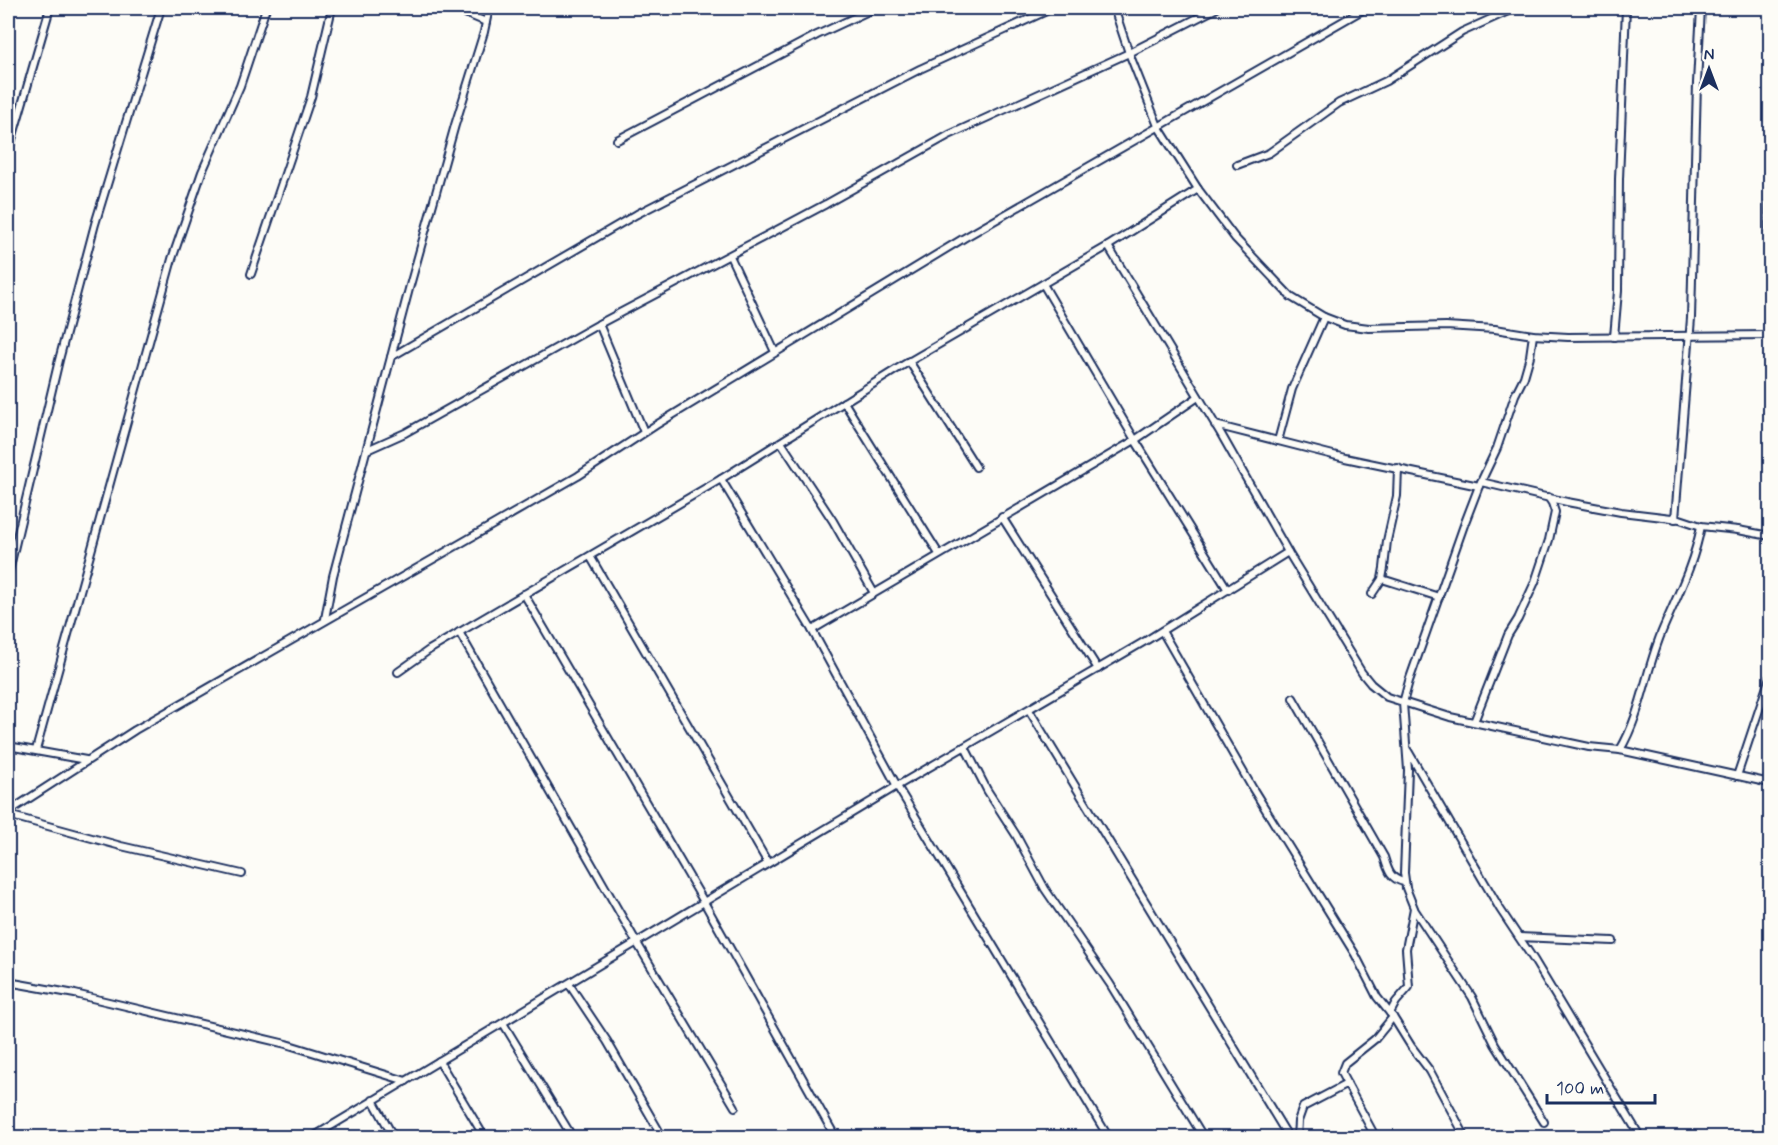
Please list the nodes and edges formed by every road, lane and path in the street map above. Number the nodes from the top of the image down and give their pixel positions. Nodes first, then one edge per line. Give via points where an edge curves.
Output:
1 (50, 8) edge
2 (161, 8) edge
3 (266, 8) edge
4 (332, 8) edge
5 (453, 8) edge
6 (489, 8) edge
7 (875, 8) edge
8 (1053, 8) edge
9 (1114, 8) edge
10 (1216, 8) edge
11 (1366, 8) edge
12 (1515, 8) edge
13 (1626, 8) edge
14 (1701, 8) edge
15 (486, 22) junction
16 (1129, 53) junction
17 (1158, 126) junction
18 (1770, 139) edge
19 (617, 140) dead end
20 (8, 153) edge
21 (1237, 165) dead end
22 (853, 189) dead end
23 (1198, 189) junction
24 (1770, 244) edge
25 (1108, 246) junction
26 (730, 256) junction
27 (251, 274) dead end
28 (1043, 284) junction
29 (1770, 310) edge
30 (1324, 317) junction
31 (599, 324) junction
32 (1533, 335) junction
33 (1770, 335) edge
34 (1614, 337) junction
35 (1690, 337) junction
36 (775, 352) junction
37 (391, 357) junction
38 (909, 361) junction
39 (1198, 397) junction
40 (844, 402) junction
41 (1215, 425) junction
42 (645, 432) junction
43 (1135, 440) junction
44 (1278, 441) junction
45 (781, 442) junction
46 (367, 450) junction
47 (976, 467) dead end
48 (1398, 468) junction
49 (721, 479) junction
50 (1480, 484) junction
51 (1547, 497) junction
52 (1002, 517) junction
53 (1674, 519) junction
54 (1701, 526) junction
55 (1770, 536) edge
56 (1288, 552) junction
57 (939, 554) junction
58 (590, 556) junction
59 (8, 575) edge
60 (1382, 579) junction
61 (1228, 590) junction
62 (874, 593) junction
63 (524, 594) junction
64 (1372, 594) dead end
65 (1439, 597) junction
66 (325, 619) junction
67 (812, 630) junction
68 (1162, 631) junction
69 (459, 632) junction
70 (1098, 669) junction
71 (398, 672) dead end
72 (1770, 677) edge
73 (1293, 698) dead end
74 (1403, 703) junction
75 (1029, 710) junction
76 (1474, 722) junction
77 (8, 746) edge
78 (965, 747) junction
79 (1406, 748) junction
80 (36, 750) junction
81 (1620, 750) junction
82 (87, 760) junction
83 (1737, 776) junction
84 (1770, 783) edge
85 (897, 786) junction
86 (8, 813) edge
87 (768, 863) junction
88 (242, 874) dead end
89 (1404, 882) junction
90 (704, 902) junction
91 (1414, 908) junction
92 (1519, 937) junction
93 (1613, 941) dead end
94 (637, 942) junction
95 (8, 982) edge
96 (569, 984) junction
97 (1392, 1015) junction
98 (503, 1023) junction
99 (440, 1061) junction
100 (406, 1081) junction
101 (1347, 1084) junction
102 (373, 1100) junction
103 (735, 1107) dead end
104 (1544, 1122) dead end
105 (311, 1137) edge
106 (394, 1137) edge
107 (485, 1137) edge
108 (573, 1137) edge
109 (663, 1137) edge
110 (836, 1137) edge
111 (1109, 1137) edge
112 (1204, 1137) edge
113 (1289, 1137) edge
114 (1297, 1137) edge
115 (1376, 1137) edge
116 (1466, 1137) edge
117 (1641, 1137) edge

1 - 20 street
2 - 59 street via 95,224
3 - 80 street via 172,260
4 - 27 street via 311,97
5 - 15 street
6 - 15 street
7 - 19 street
8 - 37 street via 920,69 637,214
9 - 16 street
10 - 16 street
11 - 17 street
12 - 21 street via 1462,32 1386,81 1339,103 1269,153
13 - 34 street
14 - 35 street
15 - 37 street
16 - 17 street
16 - 31 street via 949,135
17 - 23 street
17 - 36 street
18 - 24 street
22 - 26 street
23 - 25 street
23 - 30 street via 1235,238 1292,297
25 - 28 street
25 - 39 street
26 - 31 street
26 - 36 street
28 - 38 street
28 - 43 street
29 - 33 street
30 - 32 street via 1369,328 1446,326
30 - 44 street via 1292,389
31 - 42 street
31 - 46 street via 405,433
32 - 34 street
32 - 50 street via 1524,377
33 - 35 street
34 - 35 street
35 - 53 street
36 - 42 street
37 - 46 street
38 - 40 street
38 - 47 street
39 - 41 street
39 - 43 street
40 - 45 street
40 - 57 street
41 - 44 street
41 - 56 street
42 - 66 street via 578,476
43 - 52 street
43 - 61 street
44 - 48 street
45 - 49 street
45 - 62 street
46 - 66 street
48 - 50 street
48 - 60 street via 1397,496
49 - 58 street
49 - 67 street
50 - 51 street
50 - 65 street
51 - 53 street
51 - 76 street via 1555,512 1549,540 1535,582 1508,635
52 - 57 street
52 - 70 street
53 - 54 street
54 - 55 street
54 - 81 street via 1680,594
56 - 61 street
56 - 74 street via 1362,673 1377,691
57 - 62 street
58 - 63 street
58 - 87 street
60 - 64 street
60 - 65 street
61 - 68 street
62 - 67 street
63 - 69 street
63 - 90 street
65 - 74 street
66 - 82 street
67 - 85 street
68 - 70 street
68 - 97 street via 1377,997
69 - 71 street
69 - 94 street
70 - 75 street
72 - 83 street
73 - 89 street via 1384,857 1391,876
74 - 76 street
74 - 79 street
75 - 78 street
75 - 113 street
76 - 81 street
77 - 80 street
78 - 85 street
78 - 112 street via 1045,889 1110,984
79 - 89 street
79 - 92 street
80 - 82 street
81 - 83 street
82 - 86 street
83 - 84 street
85 - 87 street
85 - 111 street
86 - 88 street via 121,846
87 - 90 street
89 - 91 street
90 - 94 street
90 - 110 street
91 - 97 street via 1406,949 1409,987 1396,1002
91 - 104 street via 1472,997 1495,1044
92 - 93 street
92 - 117 street
94 - 96 street
94 - 103 street
95 - 100 street via 286,1044
96 - 98 street
96 - 109 street
97 - 101 street via 1375,1040 1345,1063 1341,1072
97 - 116 street via 1430,1071
98 - 99 street
98 - 108 street
99 - 100 street
99 - 107 street
100 - 102 street
101 - 114 street via 1304,1107
101 - 115 street
102 - 105 street
102 - 106 street

